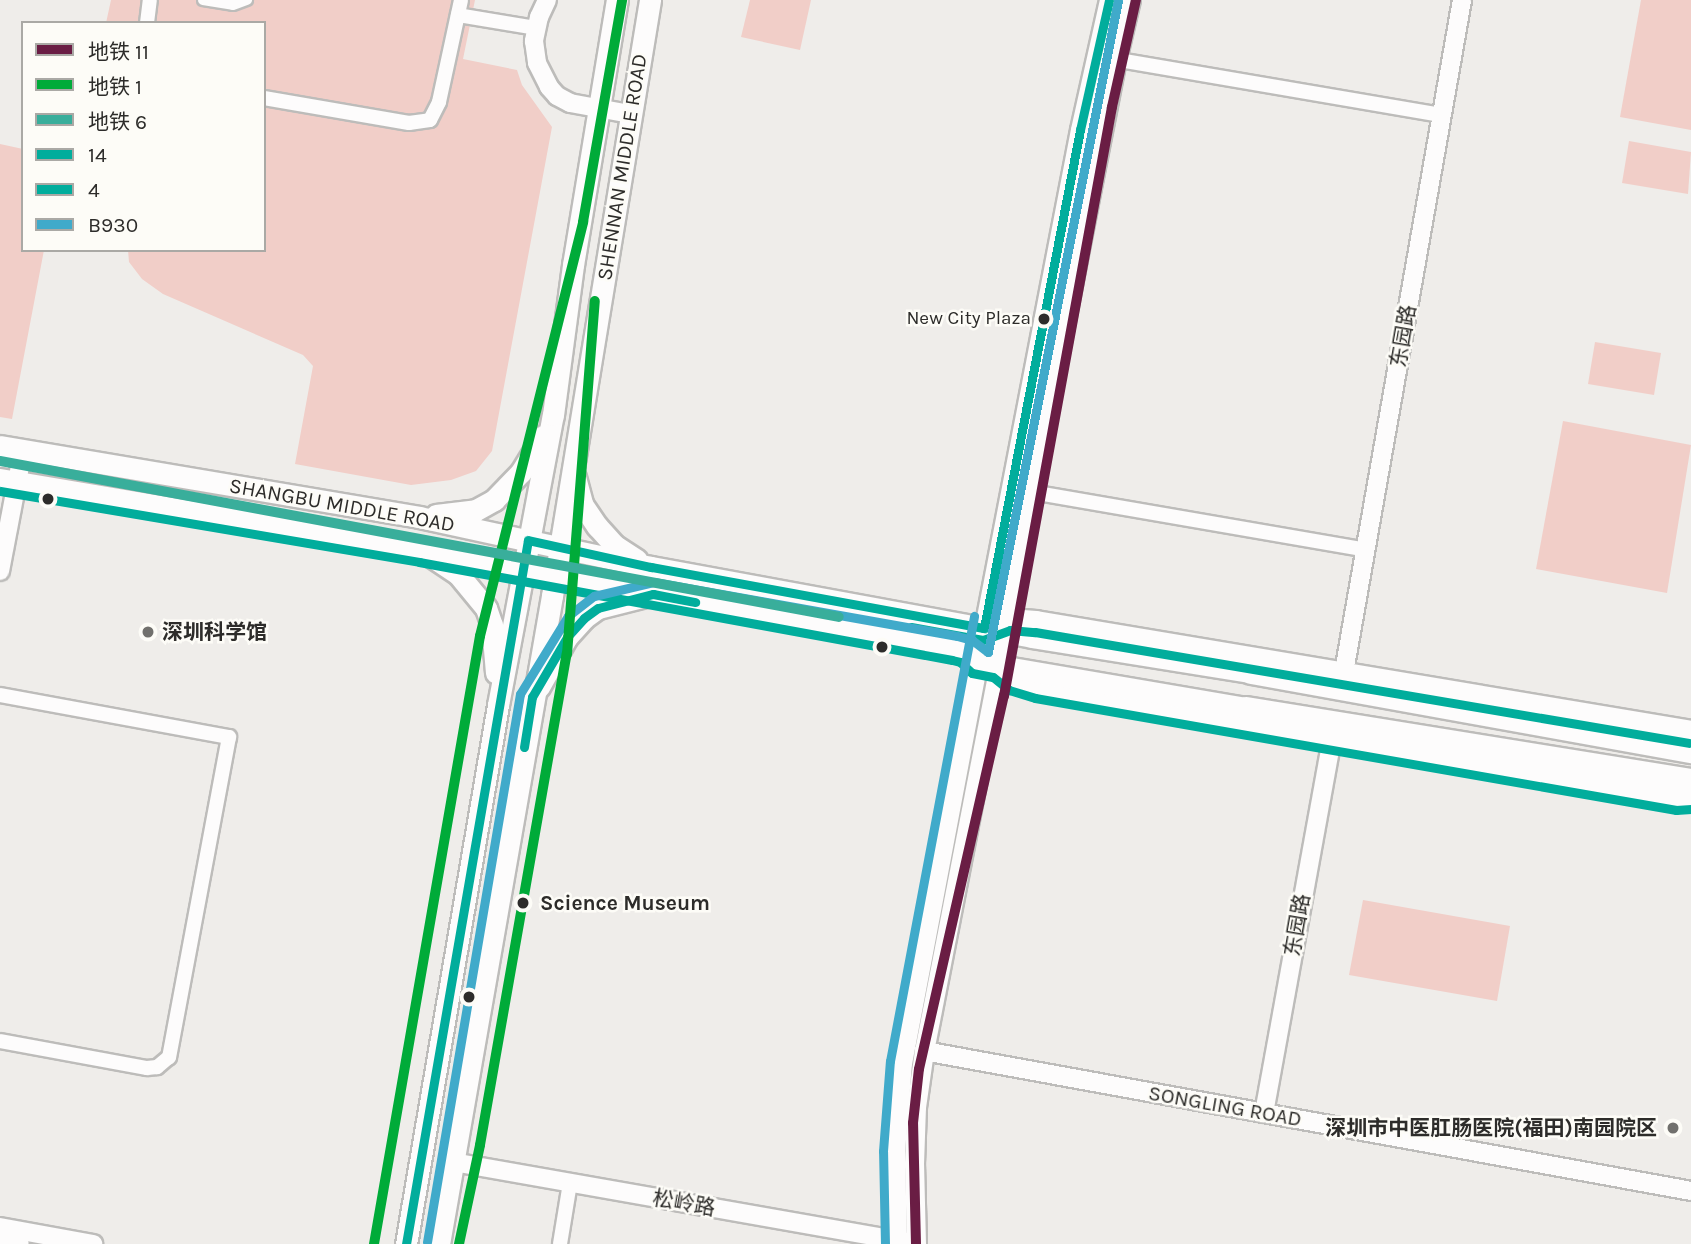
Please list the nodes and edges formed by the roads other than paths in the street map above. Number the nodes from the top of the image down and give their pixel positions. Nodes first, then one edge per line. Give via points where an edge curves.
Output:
1 (150, 0) edge
2 (203, 0) edge
3 (247, 0) edge
4 (547, 0) edge
5 (617, 0) edge
6 (650, 0) edge
7 (1109, 0) edge
8 (1131, 0) edge
9 (1462, 0) edge
10 (459, 7) edge
11 (146, 21) edge
12 (536, 28) junction
13 (1096, 56) junction
14 (1117, 60) junction
15 (266, 98) edge
16 (597, 108) junction
17 (630, 114) junction
18 (1440, 115) junction
19 (553, 415) junction
20 (0, 446) edge
21 (23, 450) junction
22 (575, 453) junction
23 (8, 480) edge
24 (1032, 492) junction
25 (419, 517) junction
26 (528, 540) junction
27 (559, 548) junction
28 (421, 550) junction
29 (1367, 550) junction
30 (651, 567) junction
31 (524, 569) junction
32 (0, 571) edge
33 (555, 575) junction
34 (653, 594) junction
35 (1006, 625) junction
36 (984, 628) junction
37 (977, 662) junction
38 (999, 666) junction
39 (1251, 672) joint
40 (1344, 672) junction
41 (0, 695) edge
42 (532, 697) junction
43 (498, 705) junction
44 (1246, 708) joint
45 (1689, 736) edge
46 (1332, 738) junction
47 (1688, 794) edge
48 (0, 1041) edge
49 (924, 1051) junction
50 (1264, 1113) junction
51 (453, 1163) junction
52 (570, 1183) junction
53 (1691, 1191) edge
54 (0, 1227) edge
55 (0, 1240) edge
56 (906, 1243) edge
57 (20, 1244) edge
58 (93, 1244) edge
59 (406, 1244) edge
60 (439, 1244) edge
61 (560, 1244) edge

1 - 11 street
2 - 3 street via 233,5
4 - 12 street
5 - 16 main road, SHENNAN MIDDLE ROAD
6 - 17 main road, SHENNAN MIDDLE ROAD
7 - 13 street
8 - 14 street
9 - 18 street, 东园路
10 - 12 street
10 - 15 street via 439,102 430,120 409,123
12 - 16 street via 537,63 549,87 565,101
13 - 14 street
13 - 36 street
14 - 18 street
14 - 24 street
16 - 17 street
16 - 19 main road, SHENNAN MIDDLE ROAD
17 - 22 main road, SHENNAN MIDDLE ROAD
18 - 29 street, 东园路
19 - 25 main road via 531,459 494,500 476,510
19 - 26 main road, SHENNAN MIDDLE ROAD
20 - 21 main road, SHANGBU MIDDLE ROAD
21 - 23 street
21 - 25 main road, SHANGBU MIDDLE ROAD
22 - 27 main road, SHENNAN MIDDLE ROAD
22 - 30 main road via 578,494 588,515 614,545
23 - 28 main road, SHANGBU MIDDLE ROAD
23 - 32 street
24 - 29 street
24 - 35 street
25 - 26 main road, SHANGBU MIDDLE ROAD
26 - 27 main road, SHANGBU MIDDLE ROAD
26 - 31 main road, SHENNAN MIDDLE ROAD
27 - 30 main road, SHANGBU MIDDLE ROAD
27 - 33 main road, SHENNAN MIDDLE ROAD
28 - 31 main road, SHANGBU MIDDLE ROAD
28 - 43 main road via 458,574 486,608 495,642
29 - 40 street, 东园路
30 - 36 main road, SHANGBU MIDDLE ROAD
31 - 33 main road, SHANGBU MIDDLE ROAD
31 - 43 main road, SHENNAN MIDDLE ROAD
33 - 34 main road, SHANGBU MIDDLE ROAD
33 - 42 main road, SHENNAN MIDDLE ROAD
34 - 37 main road, SHANGBU MIDDLE ROAD via 955,648 967,651
34 - 42 main road via 613,603 584,618 567,637
35 - 36 main road, SHANGBU MIDDLE ROAD
35 - 38 main road
35 - 39 main road, SHANGBU MIDDLE ROAD
35 - 40 main road via 1036,620
36 - 37 main road
37 - 38 main road, SHANGBU MIDDLE ROAD
37 - 56 main road via 902,1063 897,1105
38 - 44 main road, SHANGBU MIDDLE ROAD
38 - 46 main road via 1015,679 1037,686
38 - 49 main road
39 - 45 highway
40 - 45 main road
41 - 48 street via 229,737 169,1057 157,1067 141,1068
42 - 51 main road, SHENNAN MIDDLE ROAD
43 - 59 main road, SHENNAN MIDDLE ROAD
44 - 47 highway
46 - 47 main road
46 - 50 street, 东园路
49 - 50 street, SONGLING ROAD
49 - 56 main road
50 - 53 street, SONGLING ROAD
51 - 52 street, 松岭路
51 - 60 main road, SHENNAN MIDDLE ROAD
52 - 56 street, 松岭路
52 - 61 street
54 - 58 street
55 - 57 street

